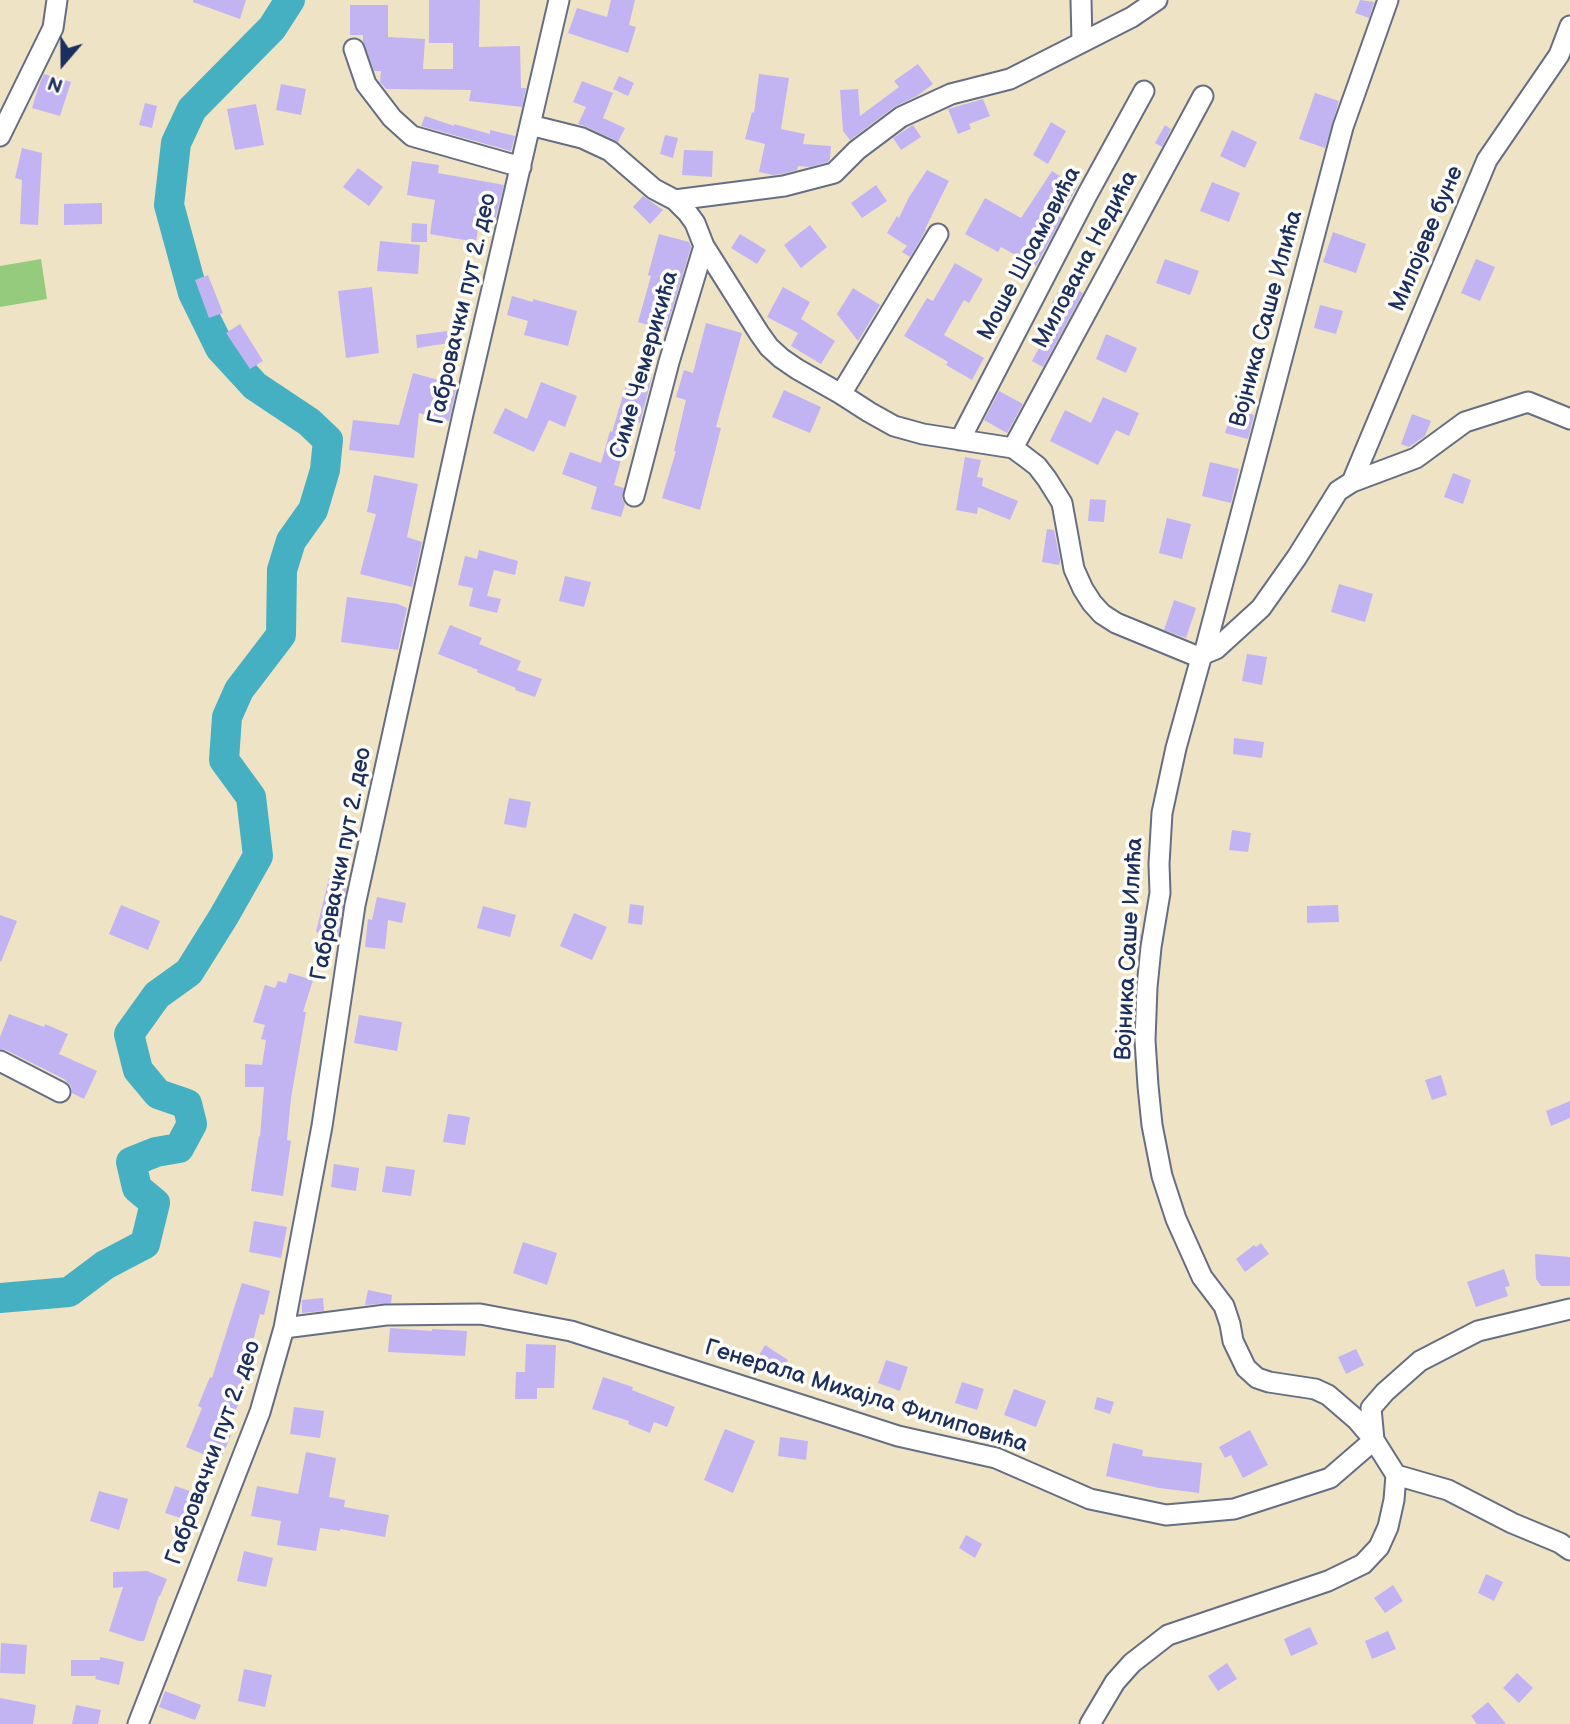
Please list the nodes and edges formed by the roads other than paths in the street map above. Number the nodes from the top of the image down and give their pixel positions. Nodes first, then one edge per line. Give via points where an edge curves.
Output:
1 (57, 0) edge
2 (559, 0) edge
3 (1081, 0) edge
4 (1157, 0) edge
5 (1388, 0) edge
6 (1570, 26) edge
7 (1082, 42) junction
8 (354, 49) dead end
9 (1144, 91) dead end
10 (1203, 96) dead end
11 (530, 125) junction
12 (0, 136) edge
13 (521, 167) junction
14 (675, 200) junction
15 (938, 234) dead end
16 (704, 246) junction
17 (841, 394) junction
18 (1570, 419) edge
19 (960, 440) junction
20 (1013, 449) junction
21 (1352, 482) junction
22 (634, 496) dead end
23 (1207, 654) junction
24 (0, 1062) edge
25 (60, 1092) dead end
26 (1570, 1308) edge
27 (284, 1328) junction
28 (1374, 1440) junction
29 (1396, 1475) junction
30 (1570, 1549) edge
31 (138, 1724) edge
32 (1090, 1724) edge

1 - 12 street via 53,28
2 - 11 street, Габровачки пут 2. део
3 - 7 street
4 - 7 street
5 - 23 street, Војника Саше Илића via 1343,127
6 - 21 street, Милојеве буне via 1559,55 1486,160
7 - 14 street via 1010,79 950,94 901,117 834,173 784,186
8 - 13 street via 366,84 412,136
9 - 19 street, Моше Шоамовића
10 - 20 street, Милована Недића
11 - 13 street, Габровачки пут 2. део
11 - 14 street via 582,138 610,151 654,190
13 - 27 street, Габровачки пут 2. део via 355,905 323,1126
14 - 16 street via 695,223
15 - 17 street
16 - 17 street via 769,347
16 - 22 street, Симе Чемерикића
17 - 19 street via 894,426
18 - 21 street, Милојеве буне via 1528,402 1465,422 1416,458
19 - 20 street
20 - 23 street via 1037,466 1056,490 1074,569 1102,614
21 - 23 street, Милојеве буне via 1338,491 1261,608
23 - 28 street, Војника Саше Илића via 1176,748 1163,813 1160,893 1147,987 1148,1086 1162,1177 1202,1277 1224,1306 1246,1368 1256,1378 1328,1395
24 - 25 street
26 - 28 street via 1478,1331 1420,1361 1371,1408
27 - 28 street, Генерала Михајла Филиповића via 386,1315 480,1314 570,1331 898,1436 996,1458 1090,1499 1166,1515 1234,1509 1330,1478
27 - 31 street, Габровачки пут 2. део via 260,1412
28 - 29 street, Војника Саше Илића
29 - 30 street via 1448,1490
29 - 32 street via 1388,1527 1379,1547 1363,1564 1328,1581 1167,1636 1115,1682

